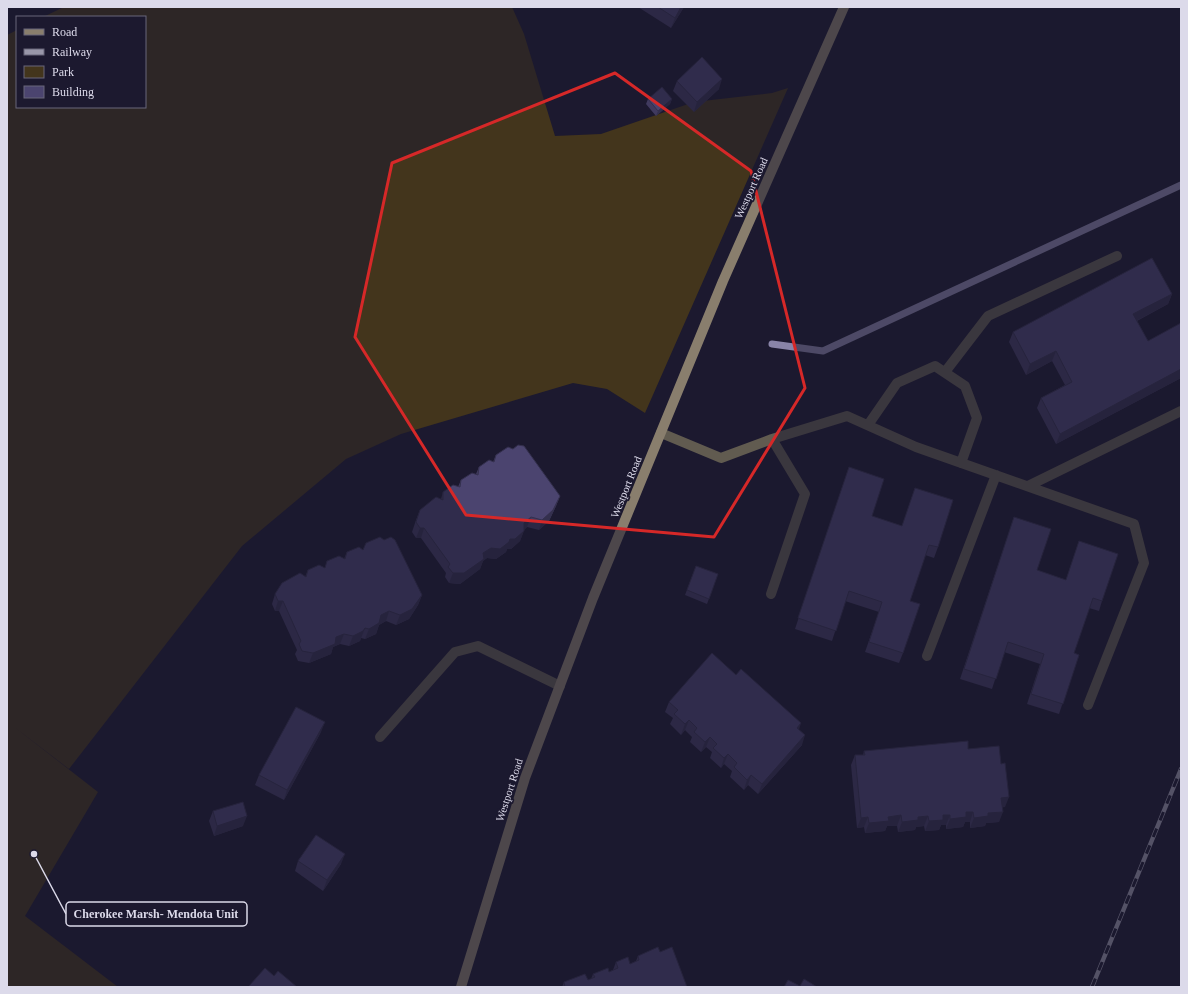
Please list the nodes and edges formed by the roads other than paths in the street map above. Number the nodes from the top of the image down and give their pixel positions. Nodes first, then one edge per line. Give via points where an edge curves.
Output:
1 (844, 7) edge
2 (1117, 256) dead end
3 (945, 372) junction
4 (1181, 411) edge
5 (868, 425) junction
6 (661, 433) junction
7 (772, 439) junction
8 (961, 463) junction
9 (996, 475) junction
10 (1028, 486) junction
11 (771, 594) dead end
12 (927, 656) dead end
13 (560, 686) junction
14 (1088, 705) dead end
15 (380, 737) dead end
16 (461, 987) edge

1 - 6 street, Westport Road via 723,281
2 - 3 lane via 988,316
3 - 5 lane via 935,366 897,383
3 - 8 lane via 965,386 977,418
4 - 10 lane
5 - 7 lane via 847,416
5 - 8 lane via 916,447
6 - 7 lane via 721,458
6 - 13 street, Westport Road
7 - 11 lane via 806,494
8 - 9 lane
9 - 10 lane
9 - 12 lane
10 - 14 lane via 1134,524 1144,563
13 - 15 lane via 478,646 455,652
13 - 16 street, Westport Road via 525,778

